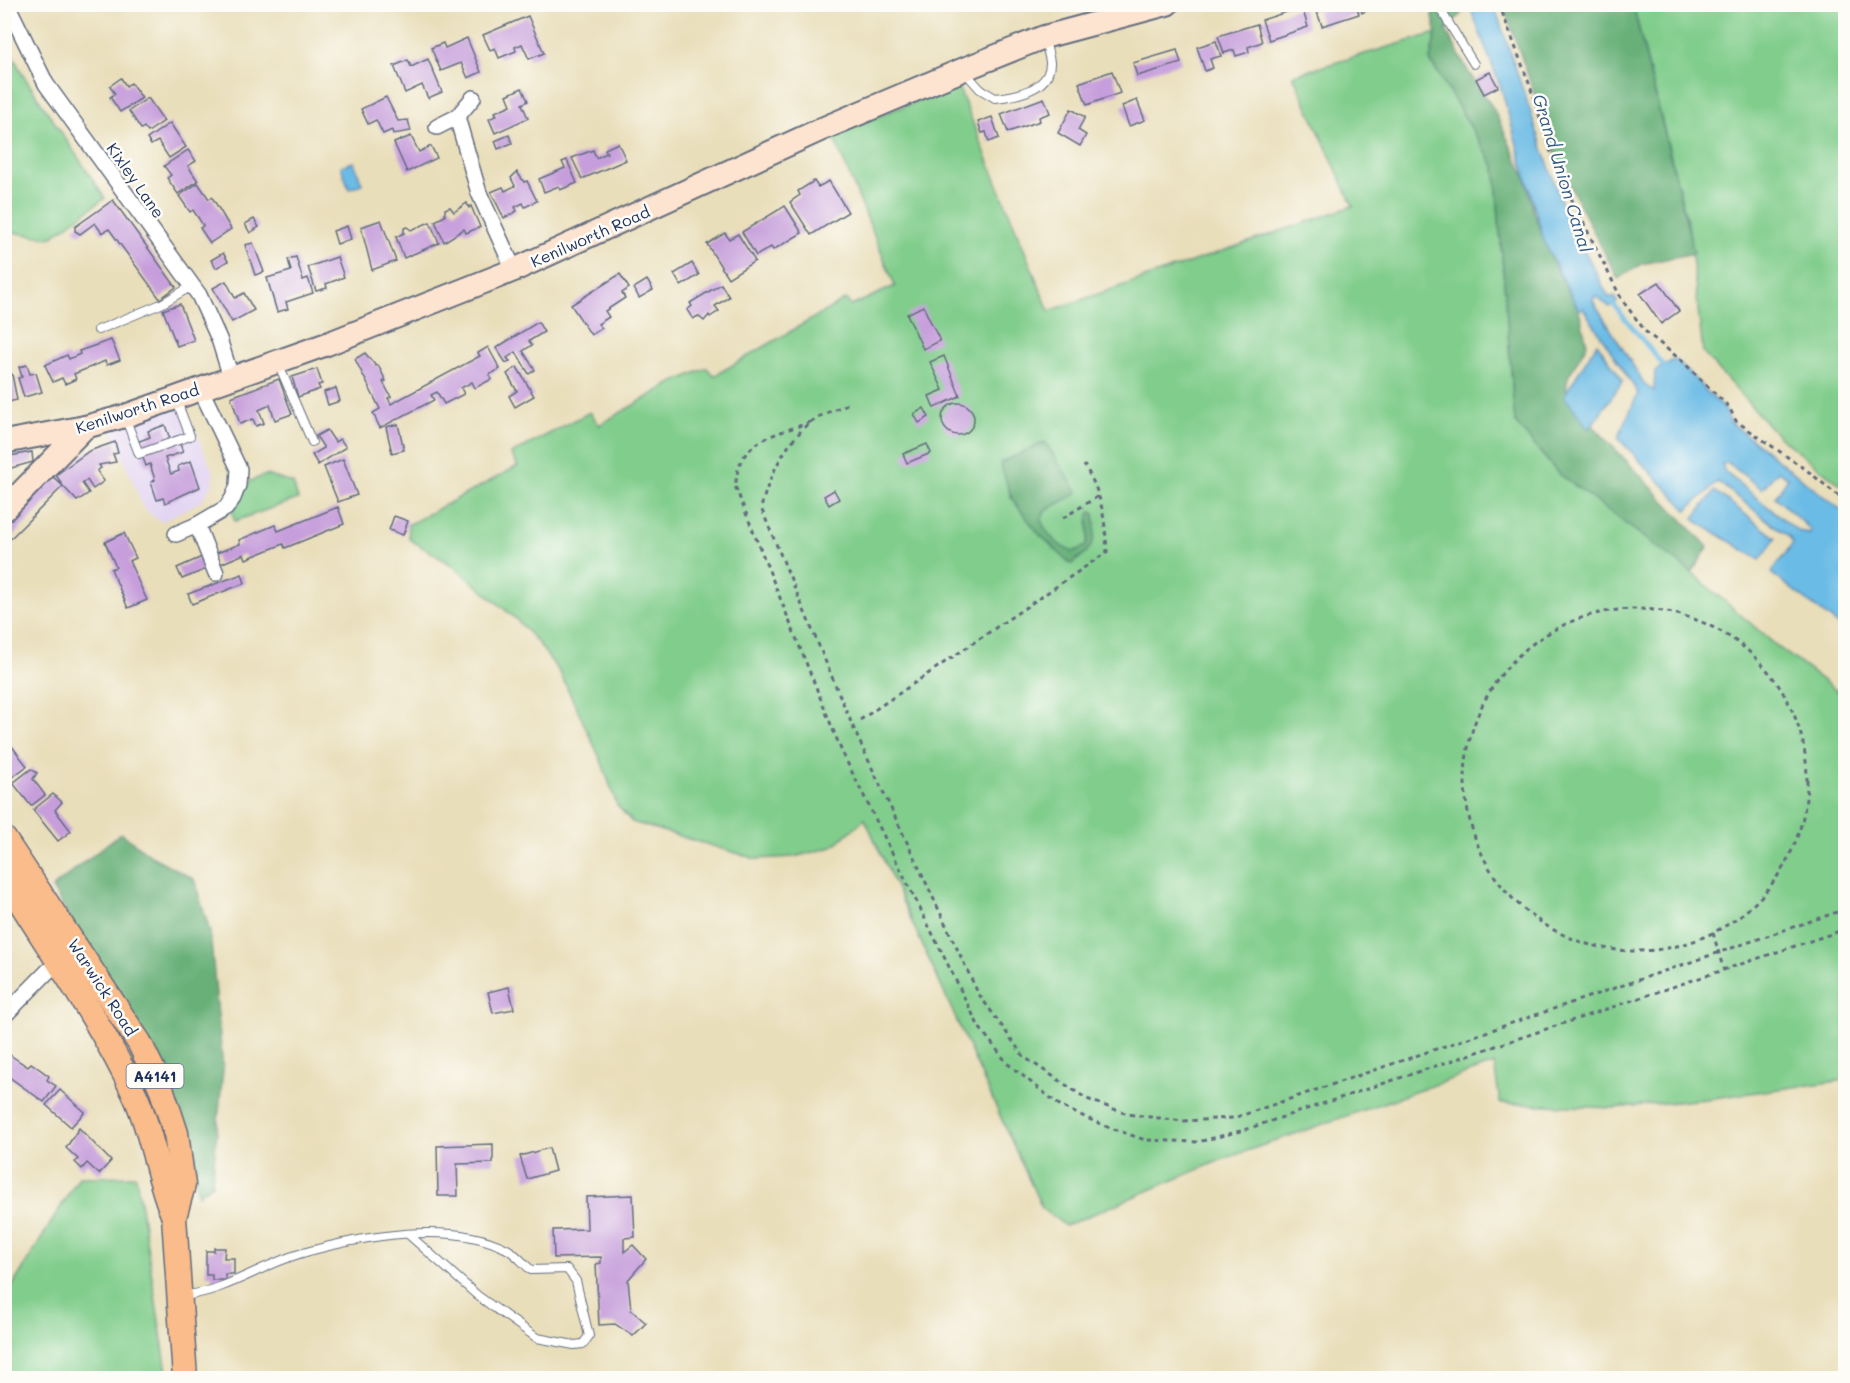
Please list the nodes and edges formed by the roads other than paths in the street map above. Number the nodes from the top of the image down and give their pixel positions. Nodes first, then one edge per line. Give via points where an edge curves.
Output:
1 (7, 4) edge
2 (1167, 4) edge
3 (1437, 4) edge
4 (1044, 37) junction
5 (1474, 64) dead end
6 (963, 70) junction
7 (472, 98) dead end
8 (457, 117) junction
9 (437, 127) dead end
10 (514, 270) junction
11 (192, 286) junction
12 (98, 330) dead end
13 (277, 361) junction
14 (231, 377) junction
15 (200, 388) junction
16 (176, 398) junction
17 (125, 416) junction
18 (86, 427) junction
19 (4, 442) edge
20 (312, 442) dead end
21 (4, 510) edge
22 (197, 525) junction
23 (176, 534) dead end
24 (216, 573) dead end
25 (4, 838) edge
26 (4, 875) edge
27 (79, 951) junction
28 (58, 964) junction
29 (4, 1016) edge
30 (174, 1217) junction
31 (408, 1234) junction
32 (178, 1297) junction
33 (185, 1378) edge

1 - 11 street, Kixley Lane via 46,84
2 - 4 main road, Kenilworth Road
3 - 5 lane
4 - 6 main road, Kenilworth Road
4 - 6 lane via 1050,64 1045,77 1031,91 995,98 980,89
6 - 10 main road, Kenilworth Road via 822,129
7 - 8 street
8 - 9 street
8 - 10 street via 479,193
10 - 13 main road, Kenilworth Road
11 - 12 lane via 161,304
11 - 14 street, Kixley Lane via 209,315
13 - 14 main road, Kenilworth Road
13 - 20 lane
14 - 15 main road, Kenilworth Road
15 - 16 main road, Kenilworth Road
15 - 22 street via 239,469 238,485 226,508
16 - 17 main road, Kenilworth Road
16 - 17 lane via 190,436 159,447 139,454
17 - 18 main road, Kenilworth Road
18 - 19 main road, Kenilworth Road
18 - 21 main road
22 - 23 street
22 - 24 street
25 - 27 main road, Warwick Road / A4141
26 - 28 main road, Warwick Road / A4141
27 - 28 street
27 - 30 main road, Warwick Road / A4141 via 139,1042 160,1085 176,1133 183,1185
28 - 29 street
28 - 30 main road, Warwick Road / A4141 via 84,1001 136,1098 162,1191
30 - 32 main road, Warwick Road / A4141
31 - 31 lane via 440,1232 480,1238 508,1250 531,1270 567,1269 576,1281 589,1336 583,1344 574,1345 537,1338 477,1296
31 - 32 lane via 299,1255 223,1287
32 - 33 main road, Warwick Road / A4141

